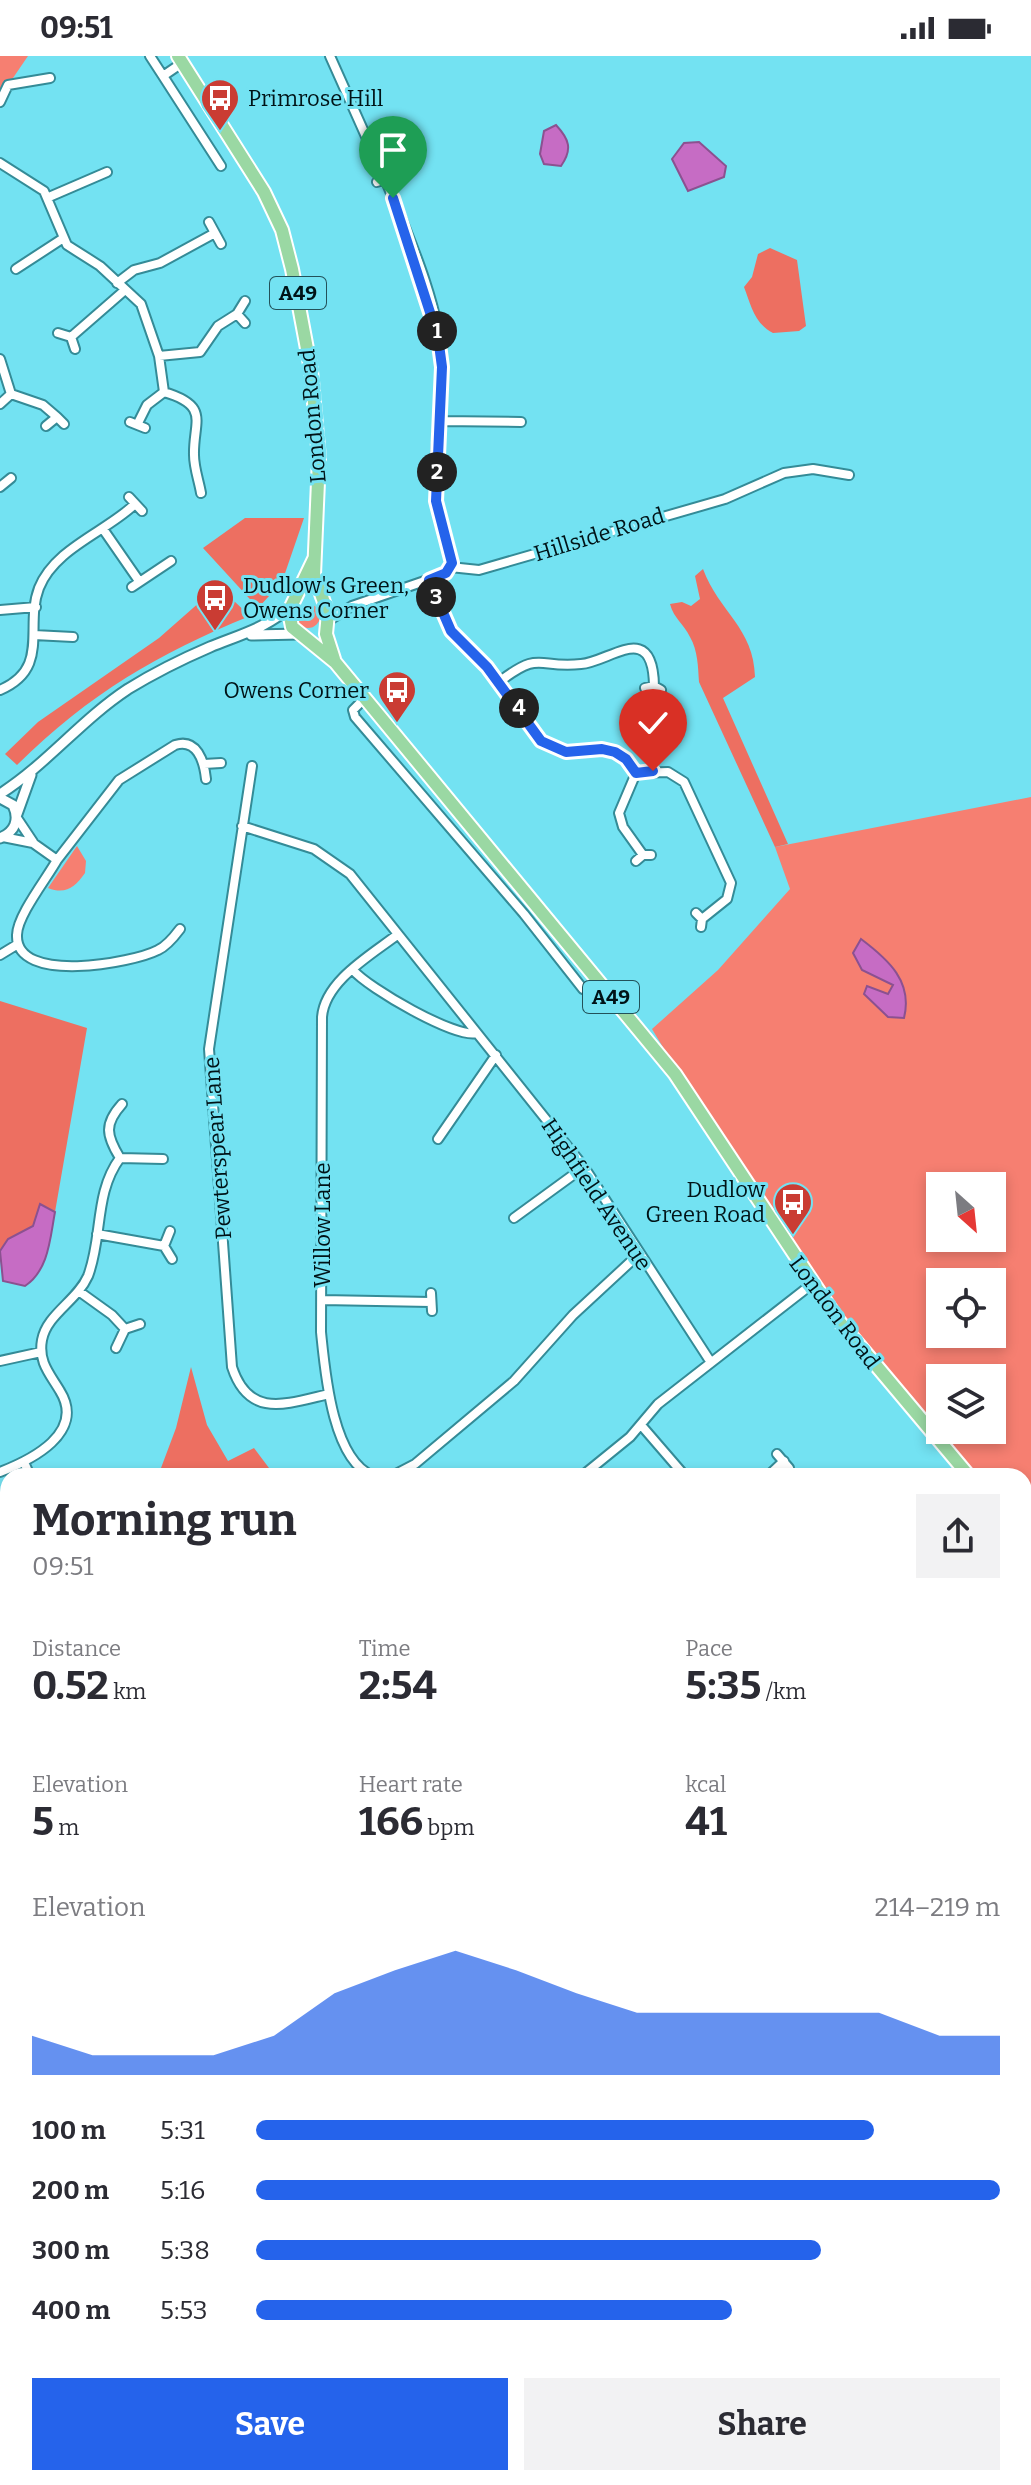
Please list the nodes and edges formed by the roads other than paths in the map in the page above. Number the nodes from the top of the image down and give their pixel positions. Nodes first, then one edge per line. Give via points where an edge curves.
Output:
1 (150, 56) edge
2 (330, 56) edge
3 (180, 59) edge
4 (163, 76) junction
5 (50, 78) dead end
6 (0, 102) edge
7 (0, 163) edge
8 (221, 166) dead end
9 (108, 171) dead end
10 (49, 197) junction
11 (209, 222) dead end
12 (215, 233) junction
13 (62, 239) junction
14 (221, 244) dead end
15 (16, 269) dead end
16 (117, 283) junction
17 (125, 290) junction
18 (245, 301) dead end
19 (237, 314) junction
20 (245, 323) dead end
21 (58, 333) dead end
22 (71, 337) junction
23 (75, 349) dead end
24 (159, 356) junction
25 (0, 359) edge
26 (164, 392) junction
27 (11, 394) junction
28 (0, 404) edge
29 (439, 421) junction
30 (521, 422) dead end
31 (137, 425) dead end
32 (46, 426) dead end
33 (849, 475) dead end
34 (202, 494) dead end
35 (135, 504) dead end
36 (103, 529) junction
37 (314, 559) junction
38 (171, 561) dead end
39 (450, 567) junction
40 (429, 580) junction
41 (323, 602) junction
42 (292, 604) junction
43 (352, 606) junction
44 (36, 607) junction
45 (0, 610) edge
46 (326, 624) junction
47 (301, 634) junction
48 (34, 635) junction
49 (243, 636) junction
50 (73, 637) dead end
51 (335, 662) junction
52 (499, 682) junction
53 (653, 688) dead end
54 (0, 690) edge
55 (221, 763) dead end
56 (204, 764) junction
57 (252, 766) dead end
58 (35, 769) junction
59 (636, 773) junction
60 (206, 779) dead end
61 (0, 796) edge
62 (17, 817) junction
63 (242, 826) junction
64 (1, 838) edge
65 (33, 843) junction
66 (643, 857) dead end
67 (57, 860) junction
68 (700, 920) dead end
69 (178, 935) dead end
70 (397, 935) junction
71 (18, 944) junction
72 (0, 955) edge
73 (353, 970) junction
74 (477, 1033) junction
75 (496, 1055) junction
76 (122, 1104) dead end
77 (438, 1139) dead end
78 (120, 1158) junction
79 (163, 1159) dead end
80 (584, 1167) junction
81 (515, 1219) dead end
82 (170, 1231) dead end
83 (97, 1234) junction
84 (164, 1246) junction
85 (639, 1254) junction
86 (172, 1259) dead end
87 (812, 1284) junction
88 (80, 1292) junction
89 (322, 1300) junction
90 (431, 1302) dead end
91 (140, 1324) dead end
92 (125, 1329) junction
93 (116, 1348) dead end
94 (41, 1352) junction
95 (0, 1361) edge
96 (710, 1361) junction
97 (329, 1394) junction
98 (641, 1425) junction
99 (783, 1461) dead end
100 (24, 1462) junction
101 (10, 1468) edge
102 (27, 1468) edge
103 (357, 1468) edge
104 (407, 1468) edge
105 (594, 1468) edge
106 (678, 1468) edge
107 (776, 1468) edge
108 (962, 1468) edge

1 - 4 street
2 - 29 street via 438,337
3 - 4 street, London Road
3 - 37 highway, London Road / A49 via 253,172 282,230 300,305 315,408 319,502
4 - 8 street
5 - 6 street via 8,85
7 - 10 street
9 - 10 street
10 - 13 street
11 - 12 street
12 - 14 street
12 - 16 street
13 - 15 street
13 - 16 street
16 - 17 street
17 - 22 street
17 - 24 street via 145,310
18 - 19 street
19 - 20 street
19 - 24 street via 218,326 200,352
21 - 22 street
22 - 23 street
24 - 26 street
25 - 27 street
26 - 31 street via 147,405
26 - 34 street via 184,400 196,415 194,456
27 - 28 street
27 - 32 street via 43,405 60,420
29 - 30 street
29 - 39 street via 436,501
33 - 39 street, Hillside Road via 813,469 784,473 725,499 479,570
35 - 36 street
36 - 38 street via 136,584
36 - 44 street via 76,546 48,575 39,587
37 - 41 highway, London Road / A49
37 - 42 highway, London Road / A49
39 - 40 street
40 - 43 street
40 - 52 street via 451,631
41 - 42 highway via 307,595
41 - 43 street
41 - 46 highway, A49
42 - 47 highway via 289,622
42 - 49 street
43 - 46 street
44 - 45 street
44 - 48 street
46 - 47 highway via 317,633
46 - 51 highway, London Road / A49
47 - 49 street
47 - 51 highway, London Road / A49
48 - 50 street
48 - 54 street via 27,667 17,681
49 - 58 street via 129,688
51 - 87 highway, London Road / A49 via 694,1100
52 - 53 street via 527,662 585,664 626,647 646,657
52 - 59 street via 546,745 566,752 615,752
55 - 56 street
56 - 60 street
56 - 67 street via 194,747 180,743 137,767 103,796
57 - 63 street, Pewterspear Lane
58 - 61 street
58 - 62 street
59 - 66 street via 619,818
59 - 68 street via 668,772 684,782 728,872 730,894
61 - 62 street via 13,805
62 - 64 street via 13,830
62 - 65 street
63 - 70 street, Highfield Avenue via 326,855 350,874
63 - 97 street, Pewterspear Lane via 209,1049 232,1367 239,1389 257,1403 291,1403
64 - 65 street
65 - 67 street
67 - 71 street via 19,923
69 - 71 street via 152,952 94,967 36,960
70 - 73 street
70 - 74 street, Highfield Avenue
71 - 72 street
73 - 74 street via 370,985 459,1033
73 - 89 street, Willow Lane via 322,1010
74 - 75 street, Highfield Avenue
75 - 77 street
75 - 80 street, Highfield Avenue
76 - 78 street via 107,1126
78 - 79 street
78 - 83 street via 107,1179
80 - 81 street
80 - 85 street, Highfield Avenue
82 - 84 street
83 - 84 street
83 - 88 street
84 - 86 street
85 - 96 street, Highfield Avenue
85 - 104 street via 573,1315 514,1381
87 - 96 street
87 - 108 highway, London Road / A49
88 - 92 street
88 - 94 street via 50,1323
89 - 90 street
89 - 97 street, Willow Lane
91 - 92 street
92 - 93 street
94 - 95 street
94 - 100 street via 66,1414 47,1449
96 - 98 street
97 - 103 street, Willow Lane via 349,1458
98 - 105 street
98 - 106 street
99 - 107 street
100 - 101 street
100 - 102 street

